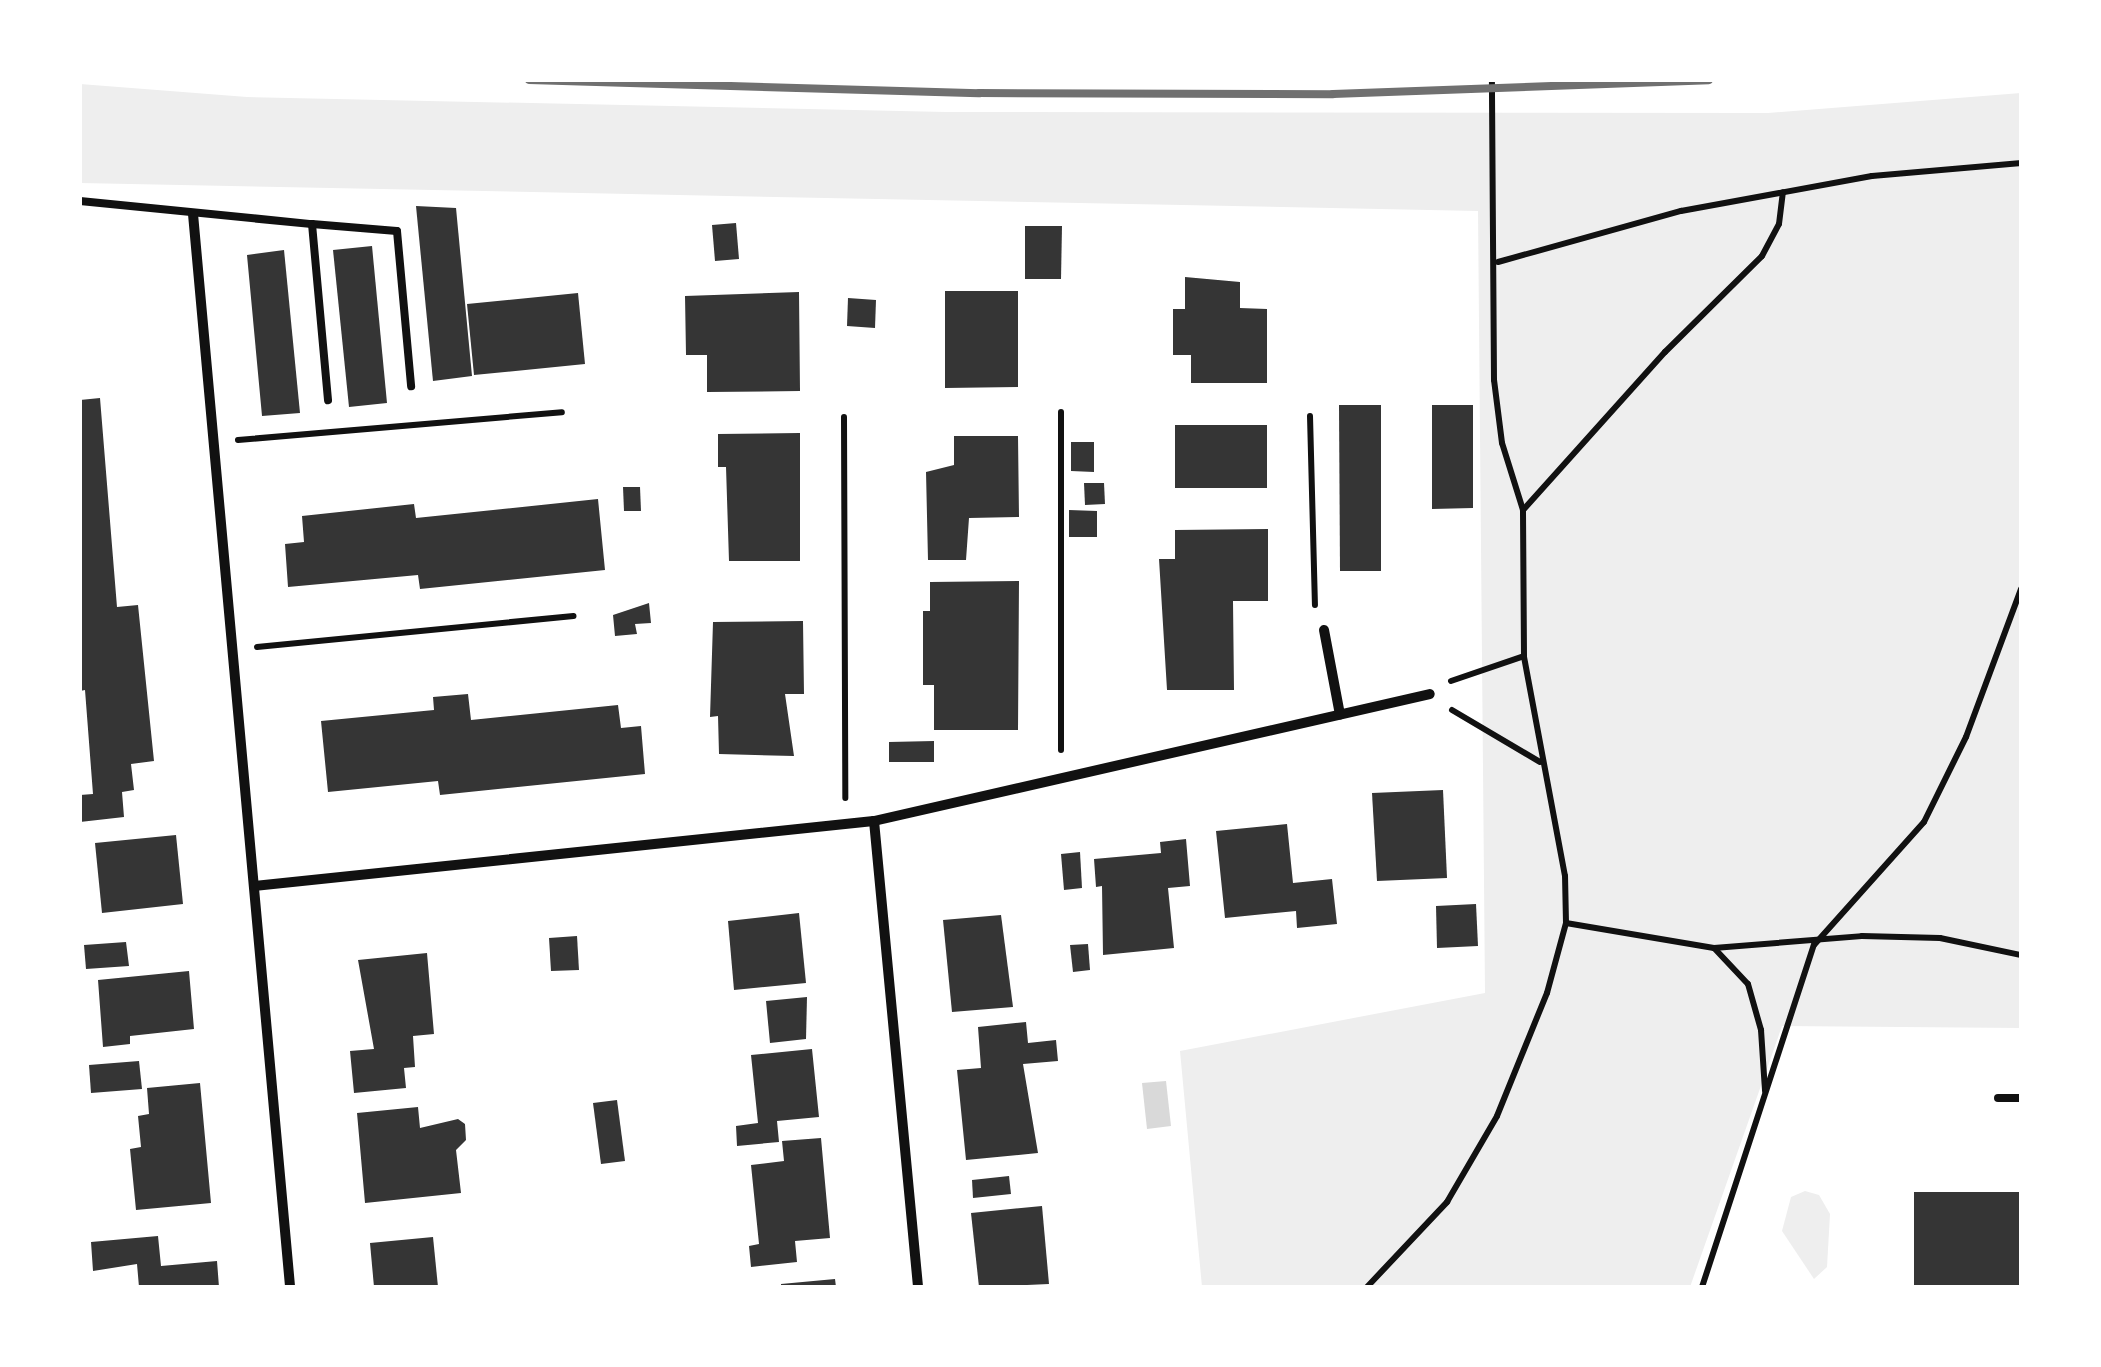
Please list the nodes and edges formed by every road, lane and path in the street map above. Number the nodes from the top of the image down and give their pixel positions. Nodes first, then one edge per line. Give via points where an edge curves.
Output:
1 (1492, 80) edge
2 (2021, 164) edge
3 (1783, 192) junction
4 (80, 201) edge
5 (193, 214) junction
6 (312, 224) junction
7 (1498, 262) junction
8 (412, 386) dead end
9 (328, 400) dead end
10 (562, 412) dead end
11 (1061, 412) dead end
12 (1310, 416) dead end
13 (844, 417) dead end
14 (212, 442) junction
15 (1524, 510) junction
16 (2021, 590) edge
17 (573, 616) dead end
18 (1324, 630) joint
19 (231, 650) junction
20 (1524, 656) junction
21 (1430, 694) junction
22 (1340, 714) junction
23 (1541, 763) junction
24 (1061, 781) junction
25 (874, 821) junction
26 (845, 825) junction
27 (254, 886) junction
28 (1566, 923) junction
29 (1814, 944) junction
30 (1714, 948) junction
31 (2021, 955) edge
32 (1766, 1097) junction
33 (1998, 1098) dead end
34 (2021, 1098) edge
35 (290, 1287) edge
36 (918, 1287) edge
37 (1367, 1287) edge
38 (1702, 1287) edge

1 - 7 path
2 - 3 path via 1872,176
3 - 7 path via 1682,211
3 - 15 path via 1779,224 1762,256 1665,352
4 - 5 lane
5 - 6 lane
5 - 14 street
6 - 8 lane via 397,231
6 - 9 lane
7 - 15 path via 1494,380 1502,443
10 - 14 path
11 - 24 path
12 - 18 path via 1310,593
13 - 26 path
14 - 19 street
15 - 20 path
16 - 29 path via 1966,736 1924,822
17 - 19 path
18 - 22 street
19 - 27 street
20 - 21 path
20 - 23 path
21 - 22 street
21 - 23 path
22 - 24 street
23 - 28 path via 1566,876
24 - 25 street
25 - 26 street
25 - 36 street
26 - 27 street
27 - 35 street
28 - 30 path
28 - 37 path via 1547,993 1498,1116 1447,1202
29 - 30 path
29 - 31 path via 1862,936 1940,938
29 - 32 path
30 - 32 path via 1748,984 1761,1030
32 - 38 path
33 - 34 lane

